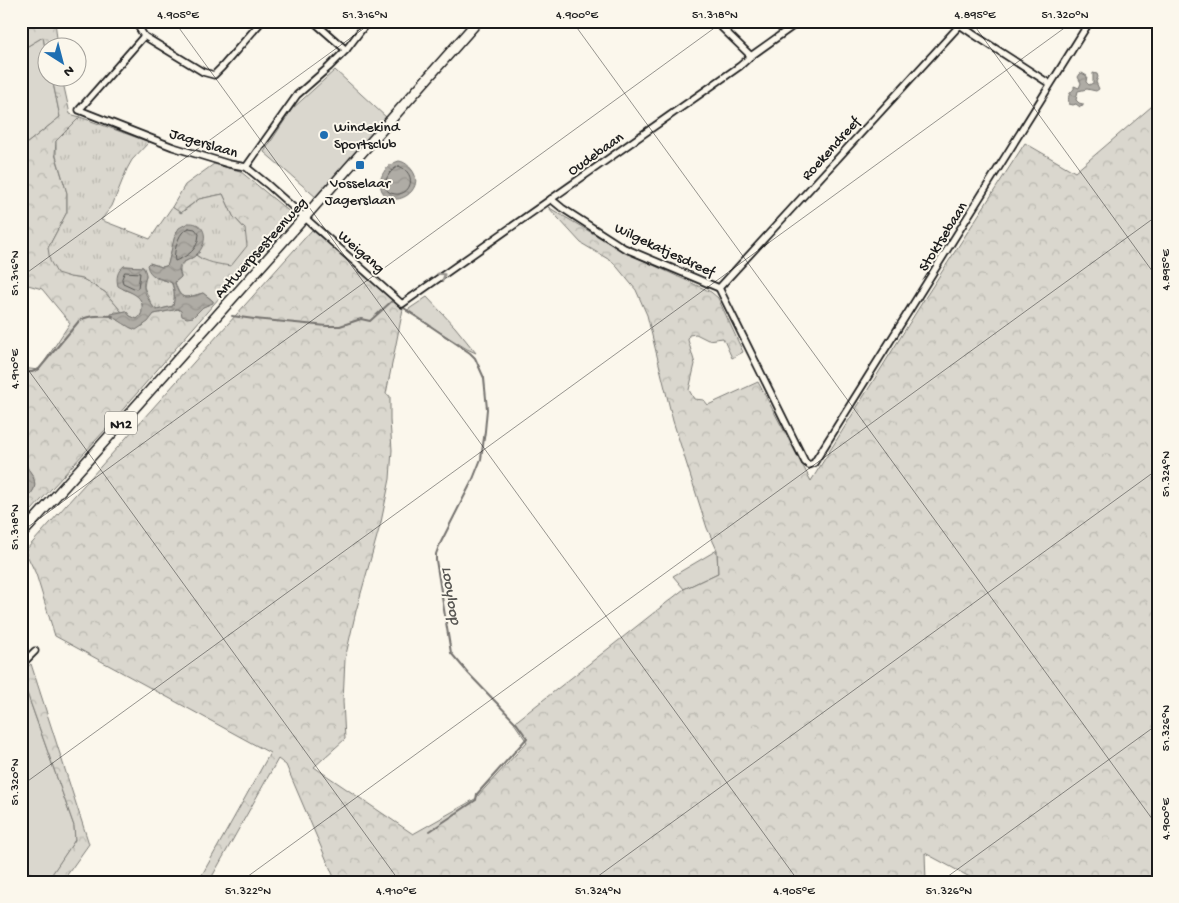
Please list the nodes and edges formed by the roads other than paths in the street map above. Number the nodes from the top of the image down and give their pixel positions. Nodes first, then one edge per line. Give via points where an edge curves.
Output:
1 (135, 21) edge
2 (262, 21) edge
3 (313, 21) edge
4 (368, 21) edge
5 (478, 21) edge
6 (715, 21) edge
7 (800, 21) edge
8 (1090, 21) edge
9 (958, 23) edge
10 (144, 36) junction
11 (346, 50) junction
12 (751, 56) junction
13 (1050, 84) junction
14 (246, 167) junction
15 (551, 199) junction
16 (304, 218) junction
17 (719, 288) junction
18 (402, 304) joint
19 (21, 535) edge
20 (35, 651) dead end
21 (21, 665) edge

1 - 10 street
2 - 10 street via 214,75 203,72
3 - 11 street
4 - 11 street
5 - 16 main road, Antwerpsesteenweg / N12
6 - 12 street
7 - 12 street, Oudebaan
8 - 13 street, Stoktsebaan
9 - 13 street
9 - 17 street, Roekendreef
10 - 14 street, Jagerslaan via 79,110 173,147
11 - 14 street via 297,95
12 - 15 street, Oudebaan
13 - 17 street, Stoktsebaan via 814,463 804,462
14 - 16 street, Jagerslaan
15 - 17 street, Wilgekatjesdreef via 624,248
18 -> 15 street, Oudebaan
16 - 18 street, Weigang
16 - 19 main road, Antwerpsesteenweg / N12
20 - 21 street

